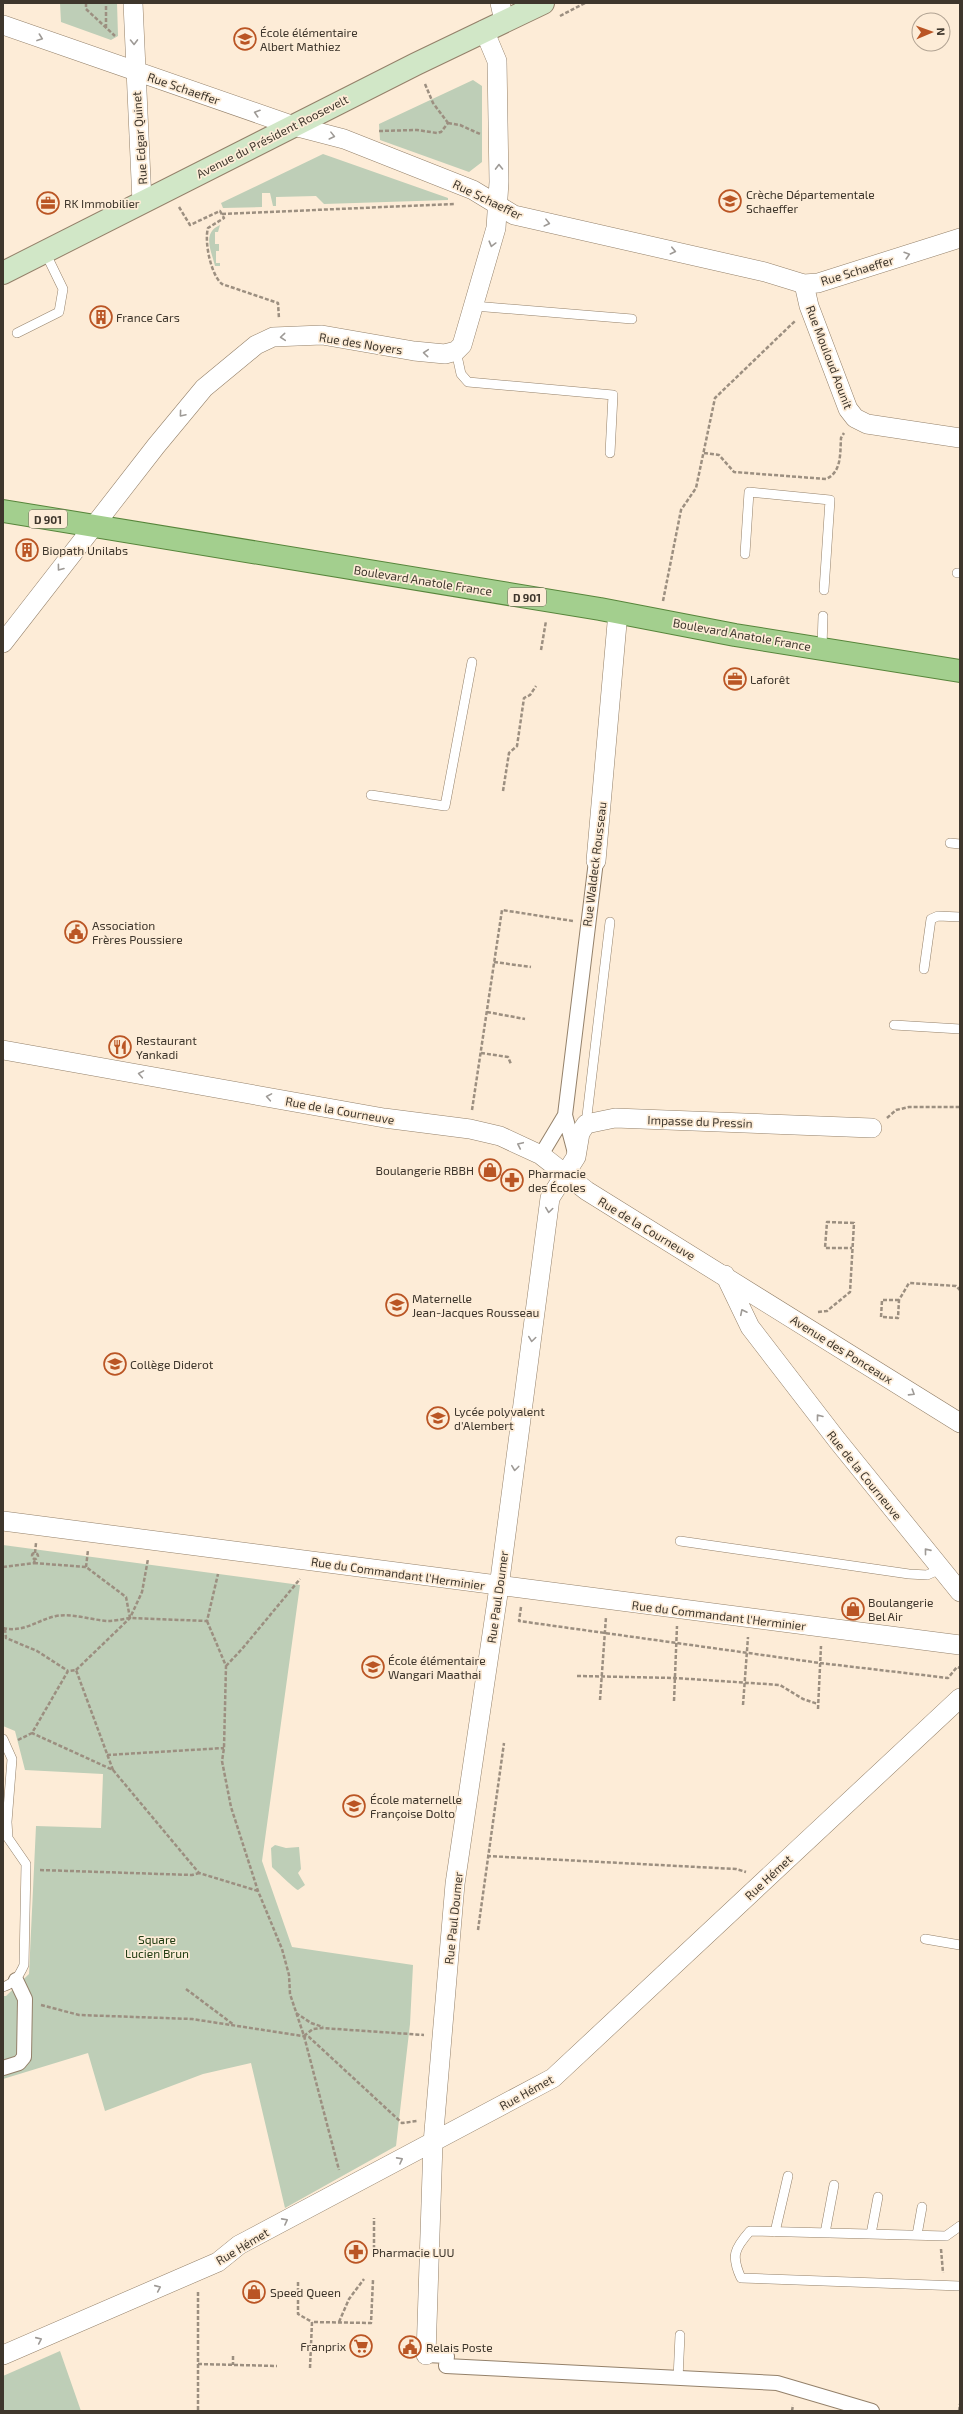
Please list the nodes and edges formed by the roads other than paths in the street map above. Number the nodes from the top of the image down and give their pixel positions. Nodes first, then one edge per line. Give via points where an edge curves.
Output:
1 (133, 3) edge
2 (542, 3) edge
3 (502, 12) edge
4 (3, 25) edge
5 (484, 30) junction
6 (134, 63) junction
7 (294, 126) junction
8 (142, 202) junction
9 (497, 206) junction
10 (960, 238) edge
11 (45, 252) junction
12 (3, 273) edge
13 (804, 284) junction
14 (474, 306) junction
15 (632, 319) dead end
16 (17, 333) dead end
17 (456, 351) junction
18 (960, 438) edge
19 (610, 453) dead end
20 (3, 511) edge
21 (94, 526) junction
22 (745, 554) dead end
23 (824, 590) dead end
24 (618, 612) junction
25 (823, 616) dead end
26 (3, 643) edge
27 (822, 648) junction
28 (472, 662) dead end
29 (960, 671) edge
30 (371, 795) dead end
31 (950, 843) dead end
32 (960, 844) edge
33 (596, 861) joint
34 (960, 917) edge
35 (610, 922) dead end
36 (924, 969) dead end
37 (894, 1025) dead end
38 (960, 1029) edge
39 (3, 1050) edge
40 (565, 1114) junction
41 (586, 1124) junction
42 (872, 1128) road end
43 (541, 1155) junction
44 (576, 1157) junction
45 (563, 1174) junction
46 (725, 1275) junction
47 (960, 1423) edge
48 (3, 1522) edge
49 (680, 1541) dead end
50 (941, 1569) junction
51 (499, 1587) junction
52 (960, 1592) edge
53 (960, 1645) edge
54 (960, 1698) edge
55 (3, 1739) edge
56 (925, 1939) dead end
57 (960, 1945) edge
58 (16, 1980) junction
59 (3, 1987) edge
60 (3, 2068) edge
61 (432, 2143) junction
62 (788, 2176) dead end
63 (834, 2185) dead end
64 (878, 2197) dead end
65 (922, 2207) dead end
66 (960, 2226) edge
67 (775, 2232) junction
68 (825, 2233) junction
69 (871, 2234) junction
70 (917, 2235) junction
71 (960, 2286) edge
72 (680, 2335) dead end
73 (3, 2355) edge
74 (426, 2355) joint
75 (678, 2379) junction
76 (872, 2411) edge

1 -> 6 street, Rue Edgar Quinet
2 - 3 main road, Avenue du Président Roosevelt
3 - 5 main road, Avenue du Président Roosevelt
4 -> 6 street, Rue Schaeffer
5 - 7 main road, Avenue du Président Roosevelt
9 -> 5 street via 497,61
7 -> 6 street, Rue Schaeffer
6 - 8 street, Rue Edgar Quinet
7 - 8 main road, Avenue du Président Roosevelt
7 -> 9 street, Rue Schaeffer via 344,139 473,190
8 - 11 main road, Avenue du Président Roosevelt
9 -> 13 street, Rue Schaeffer via 514,215 765,272
9 -> 14 street via 496,228
13 -> 10 street, Rue Schaeffer via 818,283
11 - 12 main road, Avenue du Président Roosevelt
11 - 16 lane via 63,289 59,312
13 - 18 street, Rue Mouloud Aounit via 809,306 848,409 855,418 867,424
14 - 15 lane
14 - 17 street via 462,345
17 - 19 lane via 461,374 468,382 613,395
17 -> 21 street, Rue des Noyers via 445,354 414,352 322,335 273,337 256,345 204,388
20 - 21 main road, Boulevard Anatole France / D 901
21 - 24 main road, Boulevard Anatole France / D 901
21 -> 26 street, Rue des Noyers
22 - 23 lane via 749,492 830,500
24 - 27 main road, Boulevard Anatole France / D 901
24 - 33 street, Rue Waldeck Rousseau
25 - 27 lane
27 - 29 main road, Boulevard Anatole France / D 901
28 - 30 lane via 445,806
31 - 32 lane
33 - 40 street, Rue Waldeck Rousseau
34 - 36 lane via 938,916 931,919
35 - 41 lane
37 - 38 lane
43 -> 39 street, Rue de la Courneuve via 500,1136 470,1130 384,1118
40 - 43 street, Rue Waldeck Rousseau
40 - 44 street, Rue Waldeck Rousseau
41 - 42 street, Impasse du Pressin via 615,1118
41 - 44 street via 580,1133
43 - 45 street, Rue de la Courneuve
44 - 45 street
45 - 46 street, Rue de la Courneuve
45 -> 51 street, Rue Paul Doumer via 550,1198
46 -> 47 street, Avenue des Ponceaux
50 -> 46 street, Rue de la Courneuve via 750,1327
48 - 51 street, Rue du Commandant l'Herminier
49 - 50 lane via 909,1574 927,1575
50 - 52 street, Rue de la Courneuve
51 - 53 street, Rue du Commandant l'Herminier
51 - 61 street, Rue Paul Doumer via 455,1884
54 - 61 street, Rue Hémet via 553,2078
55 - 58 lane via 12,1759 8,1838 26,1864 24,1965
56 - 57 lane
58 - 59 lane
58 - 60 street via 25,1999 24,2057 19,2063
73 -> 61 street, Rue Hémet via 218,2262 239,2245
61 - 74 street, Rue Paul Doumer
62 - 67 lane
63 - 68 lane
64 - 69 lane
65 - 70 lane
66 - 70 lane via 946,2236
67 - 68 lane
67 - 71 lane via 750,2231 739,2243 734,2262 740,2278
68 - 69 lane
69 - 70 lane
72 - 75 lane
74 - 75 street via 447,2356 446,2366
75 - 76 street via 777,2383

